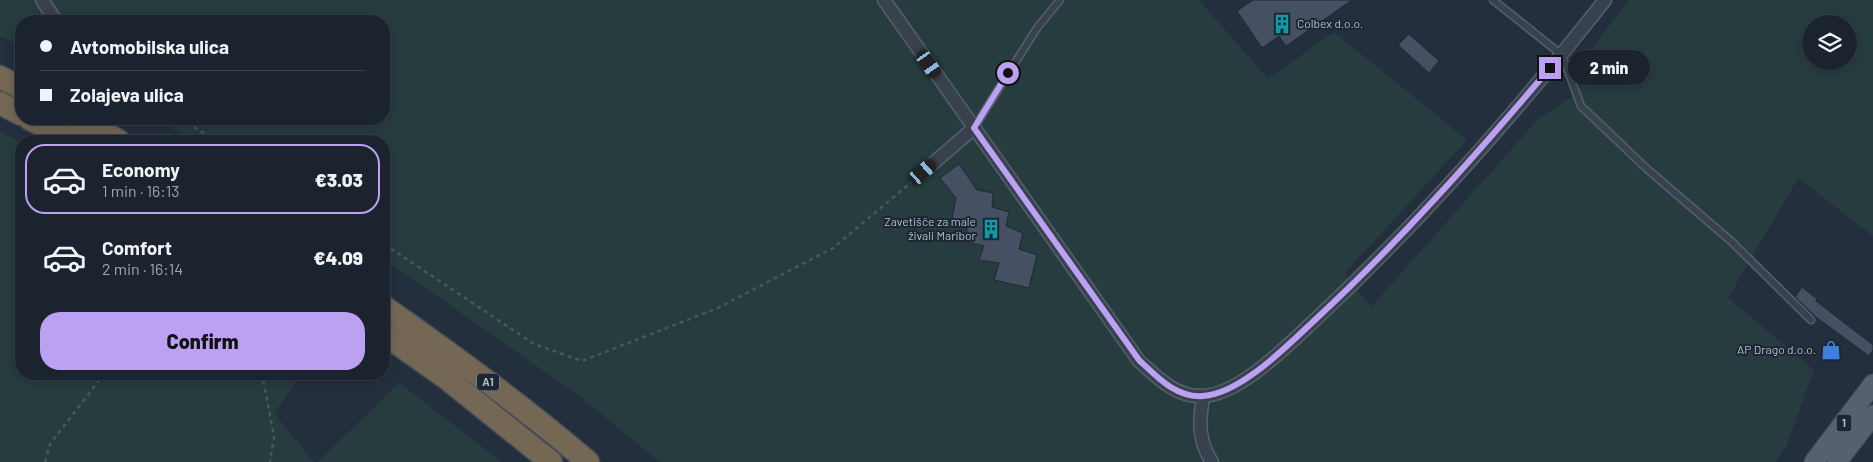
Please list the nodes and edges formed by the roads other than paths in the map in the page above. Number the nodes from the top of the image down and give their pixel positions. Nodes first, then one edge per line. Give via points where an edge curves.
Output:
1 (42, 0) edge
2 (884, 0) edge
3 (1060, 0) edge
4 (1493, 0) edge
5 (1605, 0) edge
6 (52, 15) edge
7 (1562, 55) junction
8 (0, 77) edge
9 (15, 85) edge
10 (0, 103) edge
11 (15, 111) edge
12 (42, 125) edge
13 (89, 125) edge
14 (974, 128) junction
15 (62, 135) edge
16 (108, 135) edge
17 (923, 172) road end
18 (390, 311) edge
19 (1811, 320) dead end
20 (390, 338) edge
21 (1873, 384) edge
22 (1203, 396) junction
23 (1873, 415) edge
24 (551, 462) edge
25 (588, 462) edge
26 (1212, 462) edge
27 (1814, 462) edge
28 (1838, 462) edge

1 - 6 street
2 - 14 street
3 - 14 lane via 1037,28
4 - 7 lane
5 - 7 street
7 - 19 lane via 1581,106 1646,168 1732,242
7 - 22 street via 1461,172 1355,282 1277,355 1244,380
8 - 9 highway
10 - 11 highway
12 - 15 highway
13 - 16 highway
14 - 17 street
14 - 22 street via 1139,360 1167,386 1186,394
18 - 25 highway, A1 via 525,410
20 - 24 highway, A1
21 - 27 main road, 1
22 - 26 street via 1200,438
23 - 28 main road, 1

